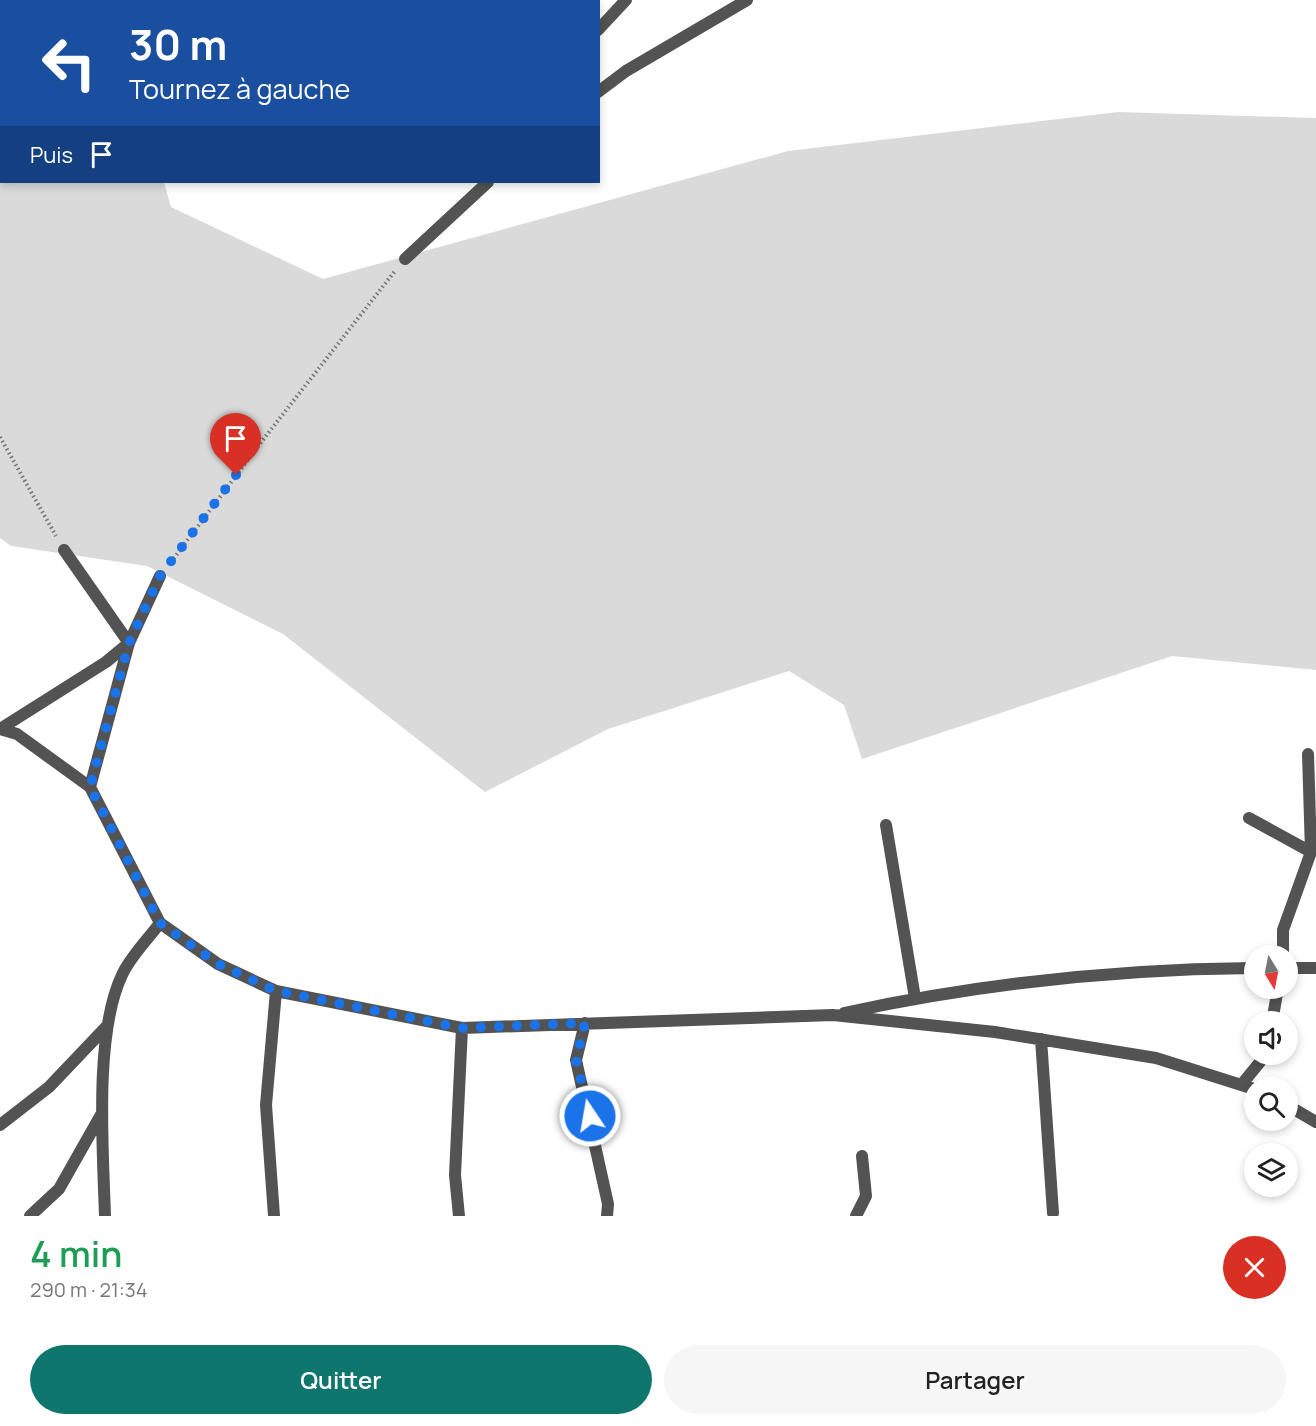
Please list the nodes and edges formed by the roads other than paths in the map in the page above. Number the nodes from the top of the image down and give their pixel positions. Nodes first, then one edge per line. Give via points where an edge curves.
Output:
1 (626, 0) edge
2 (747, 0) edge
3 (600, 28) edge
4 (600, 91) edge
5 (487, 183) edge
6 (405, 259) road end
7 (63, 550) road end
8 (160, 576) road end
9 (129, 643) junction
10 (0, 729) edge
11 (1308, 754) dead end
12 (90, 787) junction
13 (1249, 818) dead end
14 (886, 825) dead end
15 (1311, 852) junction
16 (160, 923) junction
17 (1283, 945) edge
18 (1298, 968) edge
19 (1316, 968) edge
20 (1244, 969) edge
21 (276, 991) junction
22 (915, 998) junction
23 (832, 1015) junction
24 (585, 1023) junction
25 (108, 1025) junction
26 (462, 1028) junction
27 (1041, 1039) junction
28 (1244, 1086) edge
29 (1298, 1111) edge
30 (103, 1112) junction
31 (1316, 1122) edge
32 (0, 1125) edge
33 (862, 1156) dead end
34 (1053, 1213) dead end
35 (30, 1216) edge
36 (105, 1216) edge
37 (274, 1216) edge
38 (459, 1216) edge
39 (607, 1216) edge
40 (856, 1216) edge

1 - 3 street
2 - 4 street
5 - 6 street
7 - 9 street
8 - 9 street
9 - 10 street via 106,662
9 - 12 street
10 - 12 street via 18,734
11 - 15 street
12 - 16 street
13 - 15 street
14 - 22 street
15 - 17 street via 1283,930
16 - 21 street via 218,964
16 - 25 street via 122,974
18 - 19 street
20 - 22 street via 1086,978
21 - 26 street
21 - 37 street via 266,1105
22 - 23 street
23 - 24 street
23 - 27 street
24 - 26 street
24 - 39 street via 576,1060 608,1204
25 - 30 street
25 - 32 street via 49,1087
26 - 38 street via 455,1175
27 - 28 street via 1156,1058
27 - 34 street
29 - 31 street
30 - 35 street via 59,1189
30 - 36 street
33 - 40 street via 866,1196

